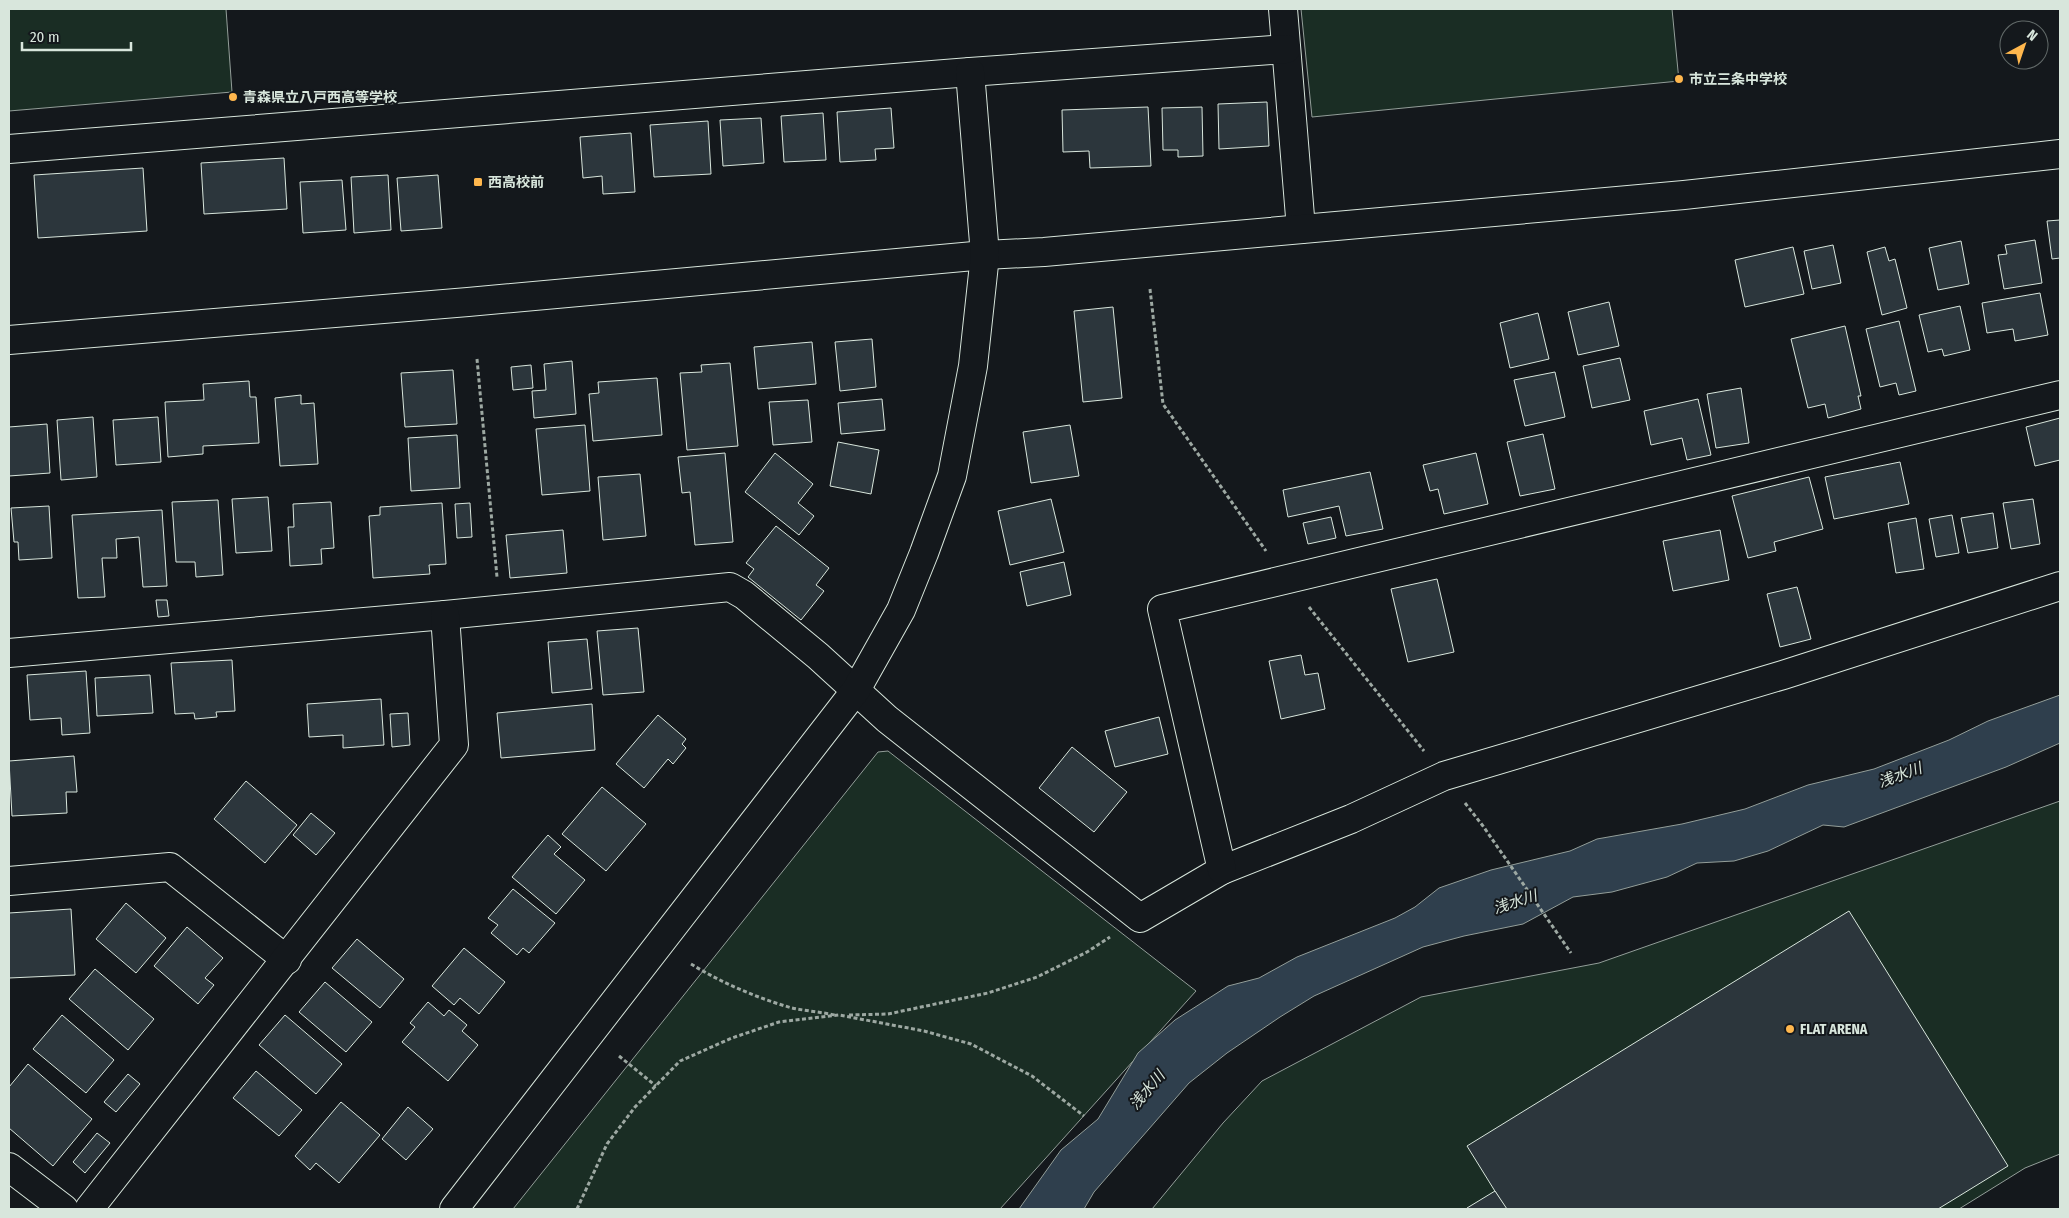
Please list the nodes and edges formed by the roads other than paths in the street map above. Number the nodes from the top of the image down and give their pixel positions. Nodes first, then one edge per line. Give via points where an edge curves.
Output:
1 (1283, 9) edge
2 (1286, 49) junction
3 (970, 72) junction
4 (9, 150) edge
5 (2060, 154) edge
6 (1301, 229) junction
7 (985, 255) junction
8 (9, 340) edge
9 (2060, 394) edge
10 (2060, 586) edge
11 (445, 615) junction
12 (9, 653) edge
13 (856, 690) junction
14 (1222, 870) junction
15 (9, 881) edge
16 (287, 960) junction
17 (9, 1167) edge
18 (64, 1209) edge
19 (89, 1209) edge
20 (454, 1209) edge

1 - 2 street
2 - 3 street
2 - 6 street
3 - 4 street
3 - 7 street
5 - 6 street via 1684,195
6 - 7 street
7 - 8 street
7 - 13 street via 973,366 952,476 901,610
9 - 14 street via 1162,609
10 - 14 street via 1783,676 1444,776 1351,819
11 - 12 street
11 - 13 street via 730,587 744,595
11 - 16 street via 454,745
13 - 14 street via 886,719 1140,918
13 - 20 street
15 - 16 street via 170,866
16 - 19 street
17 - 18 street

